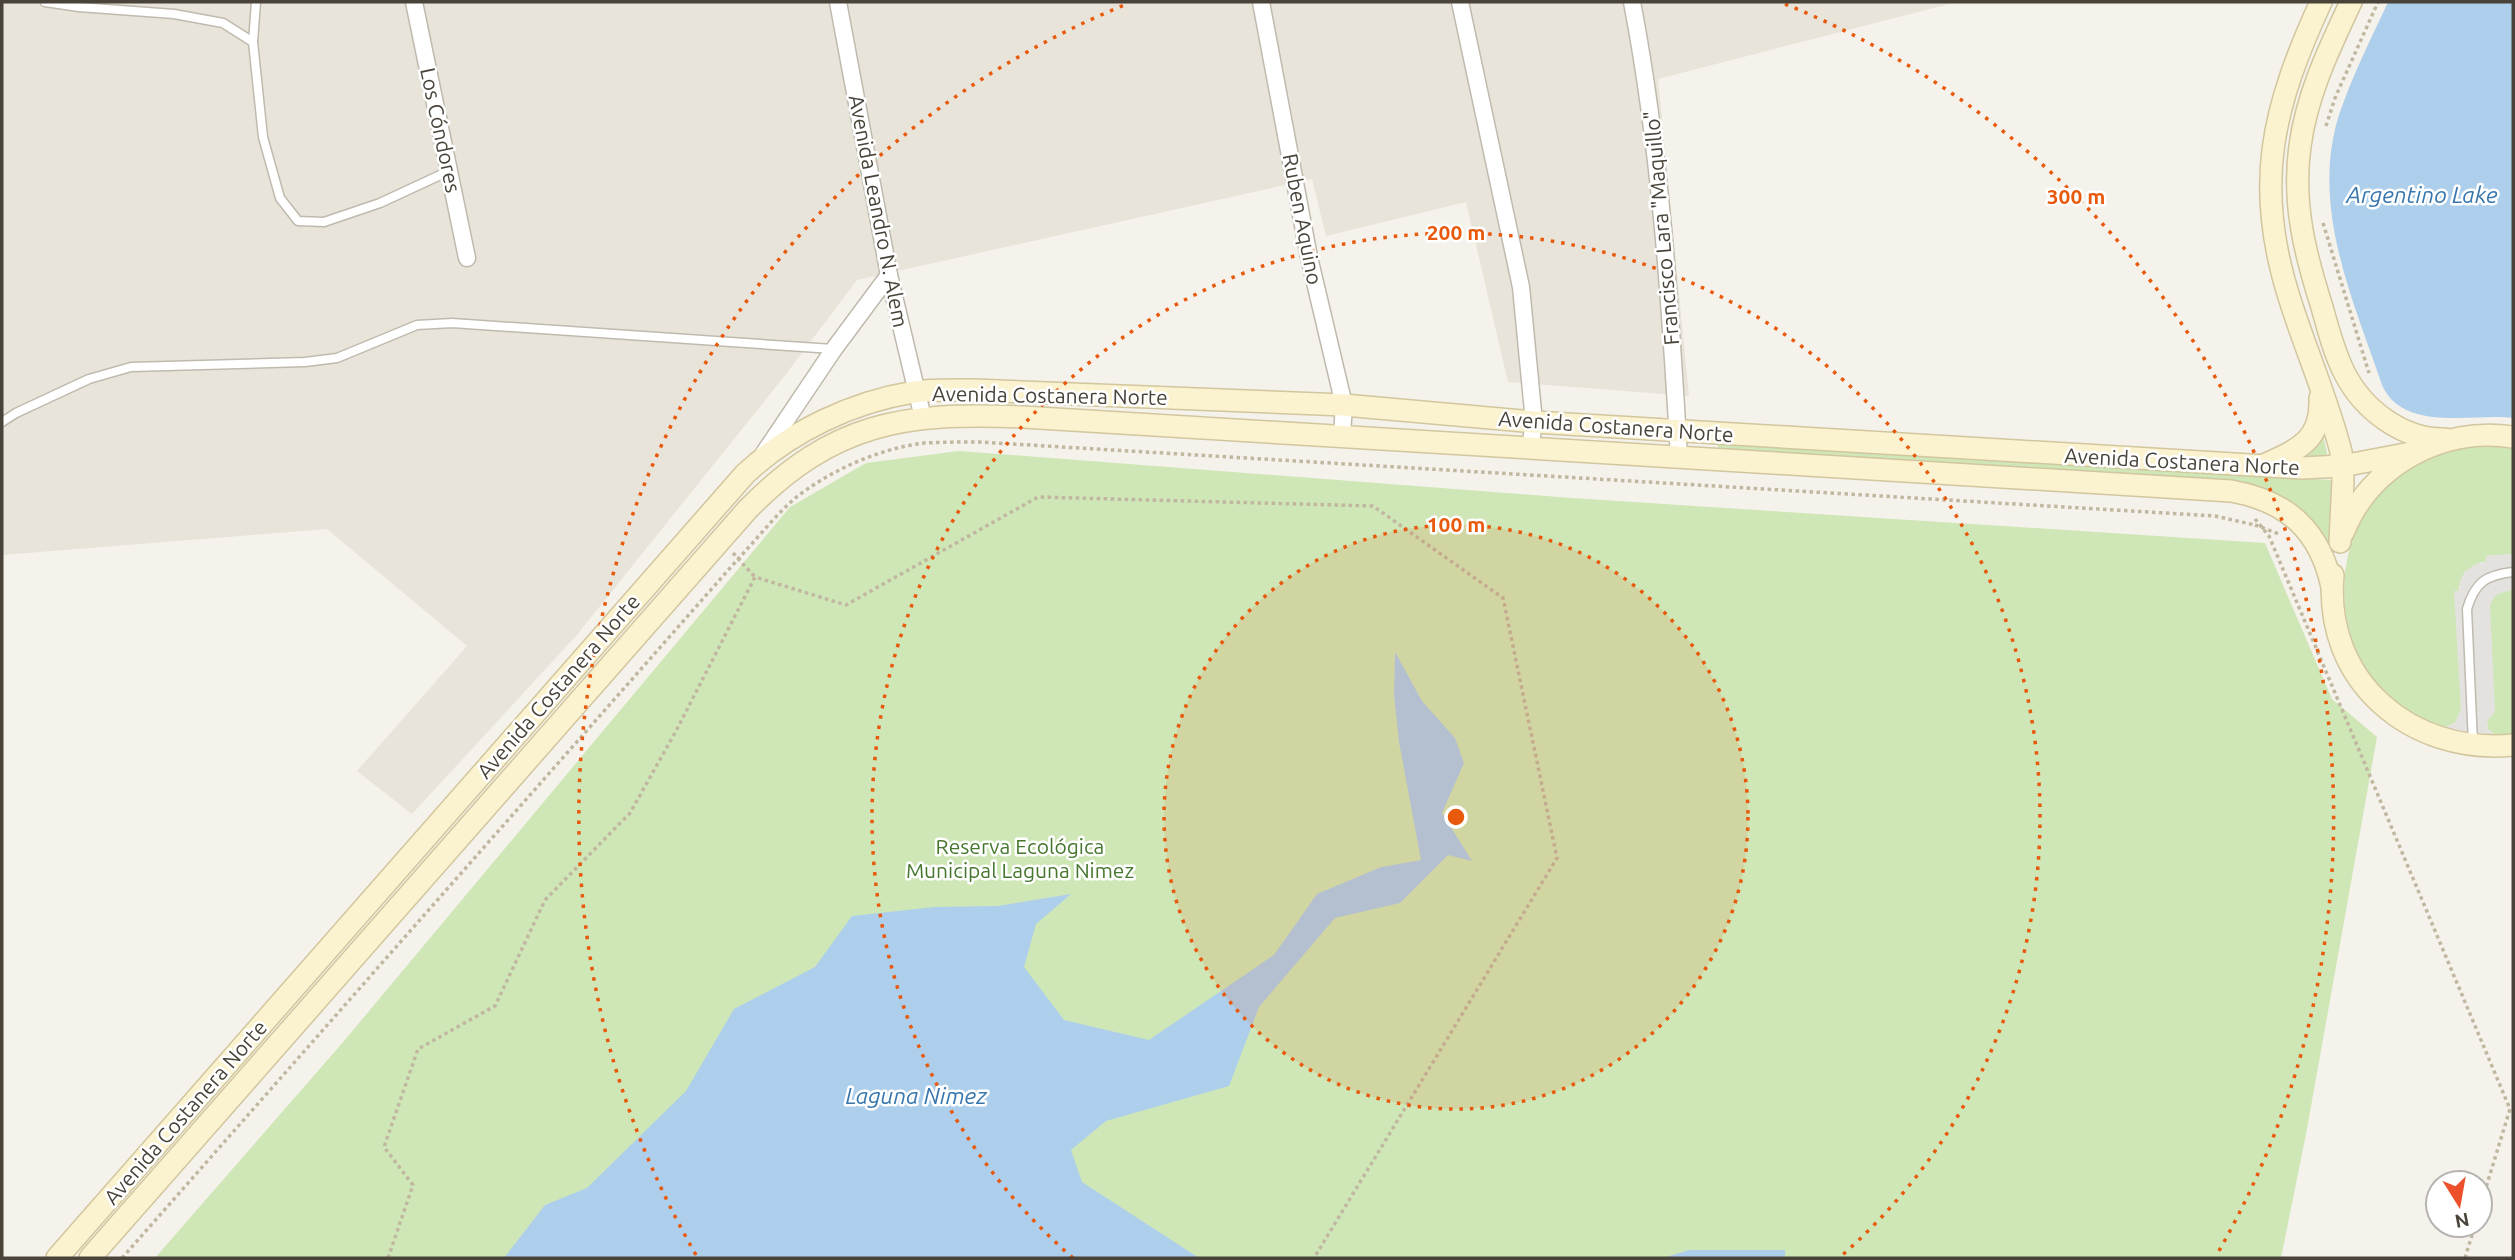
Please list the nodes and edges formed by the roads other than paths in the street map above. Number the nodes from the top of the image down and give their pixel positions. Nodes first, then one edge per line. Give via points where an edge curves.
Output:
1 (45, 2) edge
2 (256, 2) edge
3 (415, 2) edge
4 (838, 2) edge
5 (1261, 2) edge
6 (1460, 2) edge
7 (1632, 2) edge
8 (2321, 2) edge
9 (2351, 2) edge
10 (253, 42) junction
11 (449, 171) junction
12 (467, 258) dead end
13 (889, 275) junction
14 (834, 349) junction
15 (2319, 384) junction
16 (917, 392) junction
17 (1344, 405) junction
18 (923, 418) junction
19 (2, 422) edge
20 (1534, 422) junction
21 (1678, 430) junction
22 (1342, 435) junction
23 (2513, 437) edge
24 (2455, 438) junction
25 (1531, 448) junction
26 (2416, 452) junction
27 (1679, 457) junction
28 (758, 461) junction
29 (2260, 466) junction
30 (2342, 466) junction
31 (2340, 542) junction
32 (2513, 572) edge
33 (2332, 587) junction
34 (2513, 745) edge
35 (2473, 746) junction
36 (269, 1016) junction
37 (289, 1032) junction
38 (57, 1258) edge
39 (90, 1258) edge

1 - 10 lane via 223,23
2 - 10 lane
3 - 11 street, Los Cóndores
4 - 13 street, Avenida Leandro N. Alem
5 - 17 street, Ruben Aquino via 1309,257
6 - 20 street via 1521,287
7 - 21 street, Francisco Lara "Maquillo" via 1647,82 1666,247
8 - 15 street via 2280,107 2269,182 2272,229 2283,277
9 - 24 street via 2315,83 2302,134 2297,189 2302,238 2338,359 2352,386 2378,414 2403,430 2425,437
10 - 11 lane via 263,137 280,198 298,221 324,222 380,203
11 - 12 street, Los Cóndores
13 - 14 street
13 - 16 street, Avenida Leandro N. Alem
14 - 19 lane via 429,324 337,358 131,367 89,379
14 - 28 street
15 - 29 street via 2319,422 2312,433 2294,451
15 - 30 street
16 - 17 street, Avenida Costanera Norte via 988,390
16 - 18 street, Avenida Leandro N. Alem
16 - 28 street, Avenida Costanera Norte via 848,410 802,432
17 - 20 street, Avenida Costanera Norte
17 - 22 street, Ruben Aquino
18 - 22 street, Avenida Costanera Norte via 998,416
18 - 37 street, Avenida Costanera Norte via 860,432 813,455 769,488
20 - 21 street, Avenida Costanera Norte
20 - 25 street
21 - 27 street, Francisco Lara "Maquillo"
21 - 29 street, Avenida Costanera Norte
22 - 25 street, Avenida Costanera Norte
23 - 24 street
24 - 26 street
25 - 27 street, Avenida Costanera Norte
26 - 30 street, Avenida Costanera Norte
26 - 31 street via 2369,490
27 - 33 street, Avenida Costanera Norte via 2243,493 2282,508 2305,528 2323,555
28 - 36 street, Avenida Costanera Norte
29 - 30 street, Avenida Costanera Norte
30 - 31 street
31 - 33 street
32 - 35 lane via 2488,577 2478,585 2467,609
33 - 35 street via 2343,649 2364,686 2412,727
34 - 35 street
36 - 37 street
36 - 38 street, Avenida Costanera Norte
37 - 39 street, Avenida Costanera Norte

